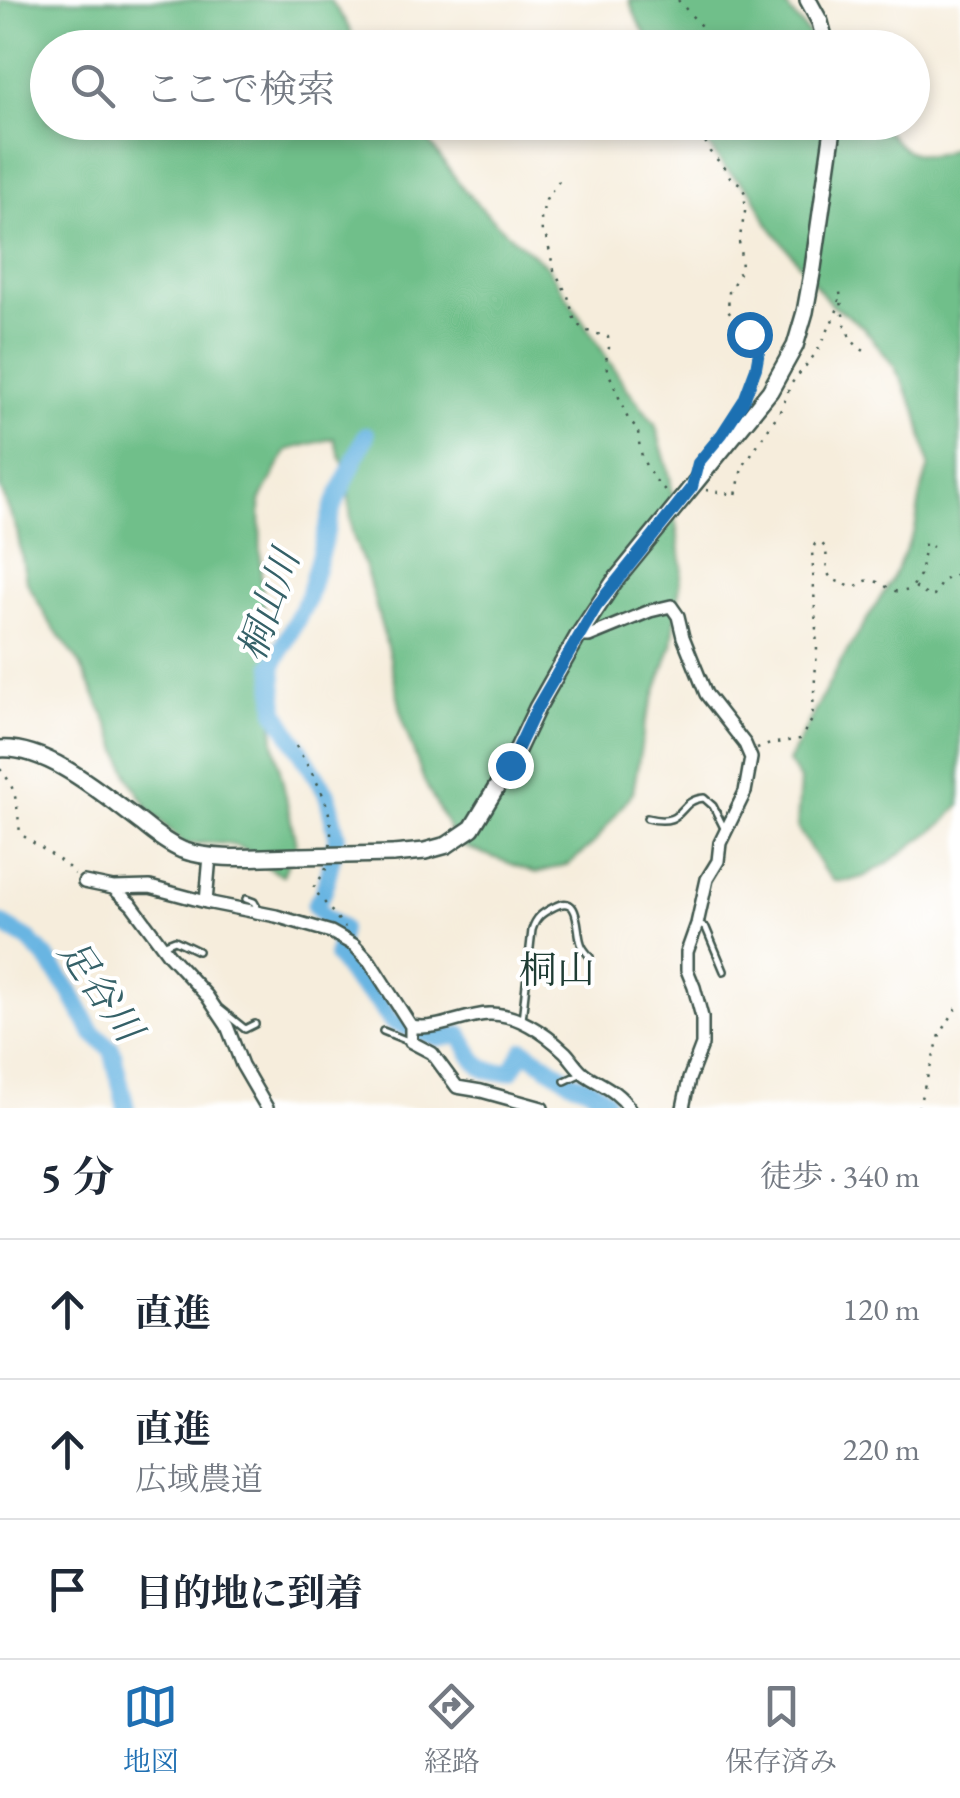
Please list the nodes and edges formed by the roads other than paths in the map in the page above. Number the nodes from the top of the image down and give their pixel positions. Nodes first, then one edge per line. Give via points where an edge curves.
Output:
1 (808, 0) edge
2 (822, 30) edge
3 (831, 140) edge
4 (578, 636) junction
5 (0, 749) edge
6 (646, 818) dead end
7 (726, 830) junction
8 (210, 856) junction
9 (84, 882) road end
10 (113, 888) junction
11 (246, 899) dead end
12 (206, 902) junction
13 (258, 912) junction
14 (697, 924) junction
15 (161, 946) junction
16 (198, 952) dead end
17 (590, 957) dead end
18 (724, 971) dead end
19 (216, 1010) junction
20 (522, 1020) junction
21 (255, 1024) dead end
22 (411, 1026) junction
23 (383, 1031) dead end
24 (411, 1042) junction
25 (583, 1073) junction
26 (565, 1081) dead end
27 (266, 1108) edge
28 (542, 1108) edge
29 (629, 1108) edge
30 (683, 1108) edge

1 - 2 street
3 - 4 street via 795,346 770,391
4 - 7 street via 670,606 678,616 706,694 751,758 745,792
4 - 8 street, bridge via 472,828 446,845 393,854
5 - 8 street via 38,755 161,838
6 - 7 lane via 676,818 692,800 704,798
7 - 14 street
8 - 12 street
9 - 10 street
10 - 12 street via 150,887
10 - 15 street
11 - 13 lane
12 - 13 street
13 - 22 street via 348,940
14 - 18 lane via 706,928
14 - 30 street via 686,960 702,1017 702,1045
15 - 16 lane via 175,940
15 - 19 street
17 - 20 lane via 568,904 540,914 532,930
19 - 21 lane via 246,1028
19 - 27 street
20 - 22 street via 494,1014
20 - 25 street
22 - 24 street
23 - 24 lane
24 - 28 street via 432,1053 458,1087
25 - 26 lane
25 - 29 street

